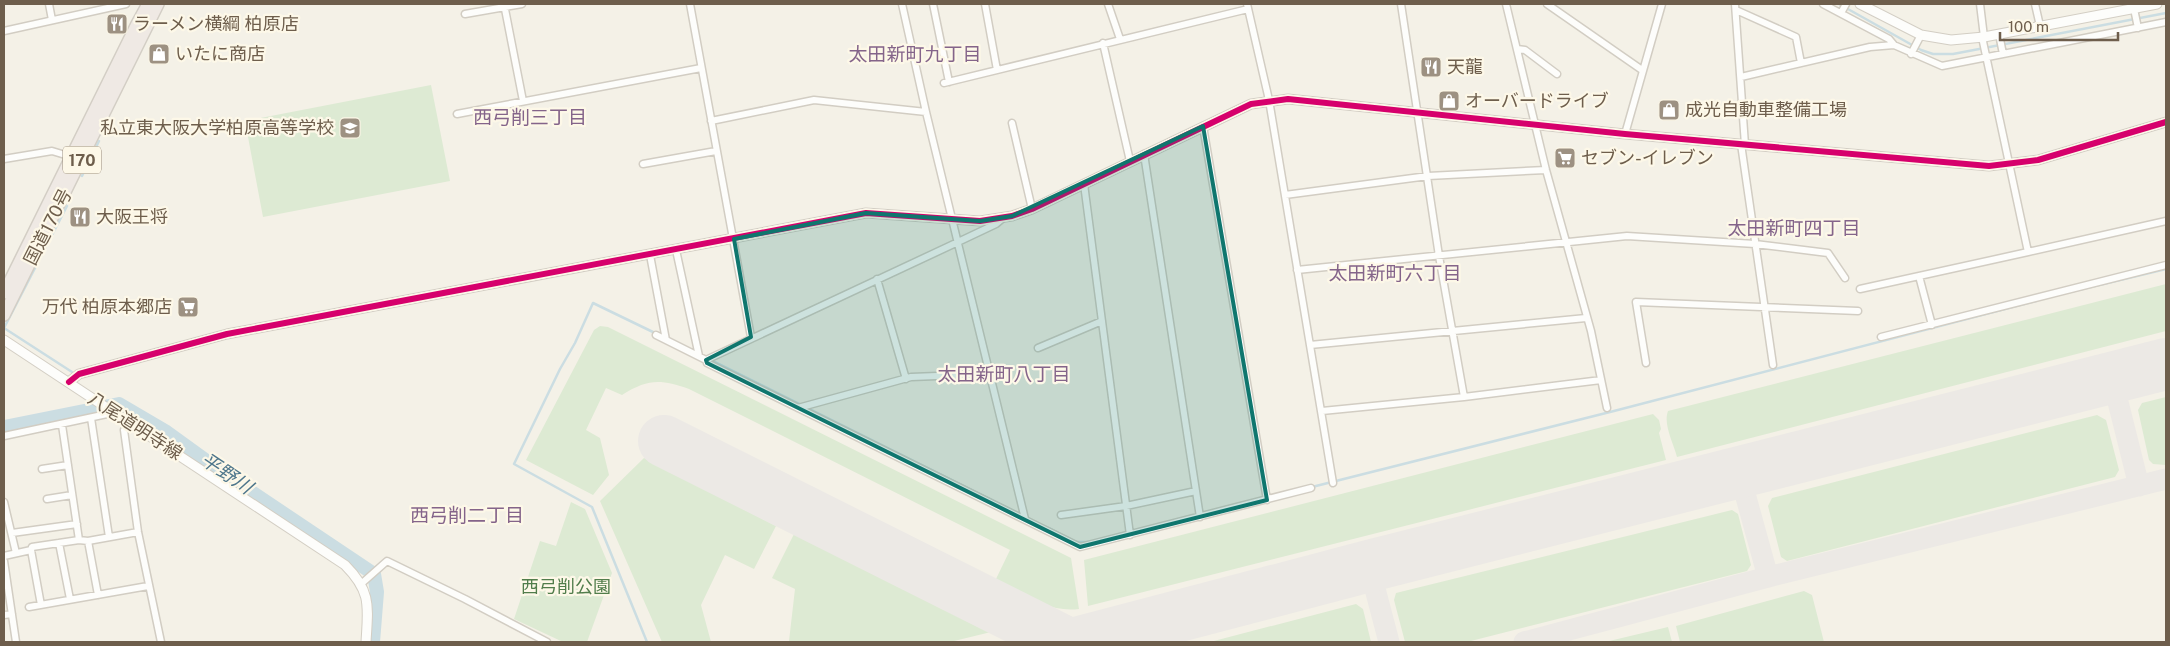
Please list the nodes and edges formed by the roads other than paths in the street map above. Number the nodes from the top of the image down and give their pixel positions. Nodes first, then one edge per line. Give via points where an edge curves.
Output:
1 (49, 4) edge
2 (126, 4) edge
3 (148, 4) edge
4 (158, 4) edge
5 (522, 4) edge
6 (690, 4) edge
7 (902, 4) edge
8 (933, 4) edge
9 (985, 4) edge
10 (1108, 4) edge
11 (1400, 4) edge
12 (1506, 4) edge
13 (1547, 4) edge
14 (1662, 4) edge
15 (1823, 4) edge
16 (1846, 4) edge
17 (1860, 4) edge
18 (1980, 4) edge
19 (2035, 4) edge
20 (2157, 4) edge
21 (505, 5) edge
22 (1248, 6) edge
23 (96, 7) edge
24 (1735, 7) edge
25 (2134, 9) edge
26 (1841, 13) junction
27 (465, 14) dead end
28 (52, 20) junction
29 (2166, 22) edge
30 (2040, 26) junction
31 (2138, 28) junction
32 (4, 31) edge
33 (1921, 35) junction
34 (2000, 38) junction
35 (1120, 40) junction
36 (1983, 40) junction
37 (1103, 44) junction
38 (1894, 45) junction
39 (1517, 49) junction
40 (1911, 54) junction
41 (2003, 54) junction
42 (1985, 58) junction
43 (1801, 63) junction
44 (701, 68) junction
45 (997, 70) junction
46 (1642, 70) junction
47 (1557, 74) dead end
48 (1741, 77) junction
49 (1270, 100) junction
50 (524, 101) junction
51 (926, 112) junction
52 (1419, 113) junction
53 (457, 114) dead end
54 (711, 121) junction
55 (2166, 122) edge
56 (1012, 123) dead end
57 (1536, 124) junction
58 (1203, 126) junction
59 (1625, 134) junction
60 (1743, 145) junction
61 (716, 151) junction
62 (1144, 154) junction
63 (72, 157) junction
64 (4, 160) edge
65 (1130, 161) junction
66 (643, 164) dead end
67 (2008, 165) junction
68 (1546, 170) junction
69 (1428, 176) junction
70 (1084, 184) junction
71 (1285, 195) junction
72 (1032, 209) junction
73 (1003, 218) junction
74 (952, 219) junction
75 (2166, 222) edge
76 (734, 238) junction
77 (958, 242) junction
78 (1566, 244) junction
79 (1754, 244) junction
80 (676, 250) junction
81 (2028, 252) junction
82 (650, 255) junction
83 (1439, 256) junction
84 (2166, 265) edge
85 (1297, 270) junction
86 (1919, 276) junction
87 (1845, 278) dead end
88 (877, 279) junction
89 (1860, 289) dead end
90 (4, 293) edge
91 (1764, 307) junction
92 (1858, 310) dead end
93 (4, 314) edge
94 (1586, 318) junction
95 (1102, 321) junction
96 (1932, 325) junction
97 (1452, 332) junction
98 (656, 335) dead end
99 (751, 337) junction
100 (1881, 337) dead end
101 (4, 340) edge
102 (666, 340) junction
103 (1310, 345) junction
104 (1038, 348) dead end
105 (699, 356) junction
106 (706, 360) junction
107 (1646, 363) dead end
108 (1773, 365) dead end
109 (989, 374) junction
110 (906, 379) junction
111 (1601, 380) junction
112 (69, 382) junction
113 (1464, 397) junction
114 (798, 408) junction
115 (1607, 408) dead end
116 (111, 411) junction
117 (1322, 411) junction
118 (92, 418) junction
119 (130, 422) junction
120 (62, 425) junction
121 (4, 436) edge
122 (68, 465) junction
123 (42, 469) dead end
124 (1334, 483) dead end
125 (1311, 488) dead end
126 (1196, 491) junction
127 (72, 495) junction
128 (47, 499) dead end
129 (1267, 500) junction
130 (4, 502) edge
131 (1126, 506) junction
132 (1061, 515) dead end
133 (1200, 517) junction
134 (1025, 519) junction
135 (76, 524) junction
136 (138, 532) junction
137 (12, 533) junction
138 (1130, 535) junction
139 (109, 537) junction
140 (79, 540) junction
141 (88, 541) junction
142 (60, 544) junction
143 (31, 550) junction
144 (16, 553) junction
145 (4, 556) edge
146 (4, 561) edge
147 (361, 584) junction
148 (148, 586) junction
149 (6, 587) edge
150 (98, 594) junction
151 (70, 599) junction
152 (41, 604) junction
153 (29, 607) dead end
154 (12, 614) junction
155 (4, 615) edge
156 (16, 642) edge
157 (162, 642) edge
158 (366, 642) edge
159 (547, 642) edge

1 - 28 street
2 - 23 street
3 - 63 highway, 国道170号 / 170
4 - 93 highway, 国道170号 / 170
5 - 21 street
6 - 44 street
7 - 51 street
8 - 45 street via 947,82
9 - 45 street
10 - 35 street
11 - 52 street
12 - 39 street
13 - 46 street
14 - 46 street
15 - 26 street
16 - 26 street
17 - 33 street
18 - 36 street
19 - 30 street
20 - 25 street
21 - 27 street
21 - 50 street
22 - 35 street
22 - 49 street
23 - 28 street
24 - 43 street via 1796,37
24 - 48 street
25 - 30 street
25 - 31 street
26 - 38 street via 1889,39
28 - 32 street
29 - 31 street
30 - 34 street
31 - 41 street
33 - 36 street via 1951,40
33 - 40 street
34 - 36 street
34 - 41 street
35 - 37 street
36 - 42 street
37 - 45 street
37 - 65 street
38 - 40 street
38 - 43 street via 1870,47
39 - 47 street via 1525,50
39 - 57 street
40 - 42 street via 1942,66
41 - 42 street
42 - 67 street
43 - 48 street
44 - 50 street
44 - 54 street
46 - 59 street
48 - 60 street
49 - 52 street via 1288,99
49 - 58 street via 1251,104
49 - 71 street
50 - 53 street
51 - 54 street via 814,100
51 - 74 street
52 - 57 street
52 - 69 street
54 - 61 street
55 - 67 street via 2038,160
56 - 72 street
57 - 59 street
57 - 68 street
58 - 62 street
58 - 129 street
59 - 60 street
60 - 67 street
60 - 79 street
61 - 66 street
61 - 76 street
62 - 65 street
62 - 126 street
63 - 64 street via 52,151
63 - 90 highway, 国道170号 / 170
65 - 70 street
67 - 81 street
68 - 69 street
68 - 78 street
69 - 71 street
69 - 83 street
70 - 72 street
70 - 95 street
71 - 85 street
72 - 73 street
73 - 74 street via 980,221
73 - 77 street
74 - 76 street via 866,213
74 - 77 street
75 - 81 street
76 - 80 street
76 - 99 street
77 - 88 street
77 - 109 street
78 - 79 street via 1627,236
78 - 83 street
78 - 94 street
79 - 87 street via 1828,253
79 - 91 street
80 - 82 street
80 - 105 street
81 - 86 street
82 - 102 street
82 - 112 street via 228,334 79,374
83 - 85 street
83 - 97 street
84 - 96 street
85 - 103 street
86 - 89 street
86 - 96 street
88 - 99 street
88 - 110 street
91 - 92 street
91 - 107 street via 1636,302
91 - 108 street
94 - 97 street
94 - 111 street
95 - 104 street
95 - 131 street
96 - 100 street
97 - 103 street
97 - 113 street
98 - 102 street
99 - 106 street
101 - 112 street, 八尾道明寺線
102 - 105 street
103 - 117 street
105 - 106 street
106 - 114 street
109 - 110 street
109 - 134 street
110 - 114 street
111 - 113 street
111 - 115 street
112 - 116 street, 八尾道明寺線
113 - 117 street
114 - 134 street
116 - 118 street
116 - 119 street, 八尾道明寺線
117 - 124 street
118 - 120 street
118 - 139 street
119 - 136 street via 124,430
119 - 147 street, 八尾道明寺線 via 345,566
120 - 121 street
120 - 122 street
122 - 123 street
122 - 127 street
125 - 129 street
126 - 131 street
126 - 133 street
127 - 128 street
127 - 135 street
129 - 133 street
130 - 137 street
131 - 132 street
131 - 138 street
133 - 138 street
134 - 138 street via 1080,547
135 - 137 street
135 - 140 street
136 - 139 street
136 - 148 street
137 - 144 street
139 - 141 street
140 - 141 street
140 - 142 street
141 - 150 street
142 - 143 street
142 - 151 street
143 - 144 street
143 - 152 street
144 - 145 street
146 - 149 street
147 - 158 street, 八尾道明寺線 via 368,608
147 - 159 street via 386,562
148 - 150 street
148 - 157 street
149 - 154 street
150 - 151 street
151 - 152 street
152 - 153 street
154 - 155 street
154 - 156 street

